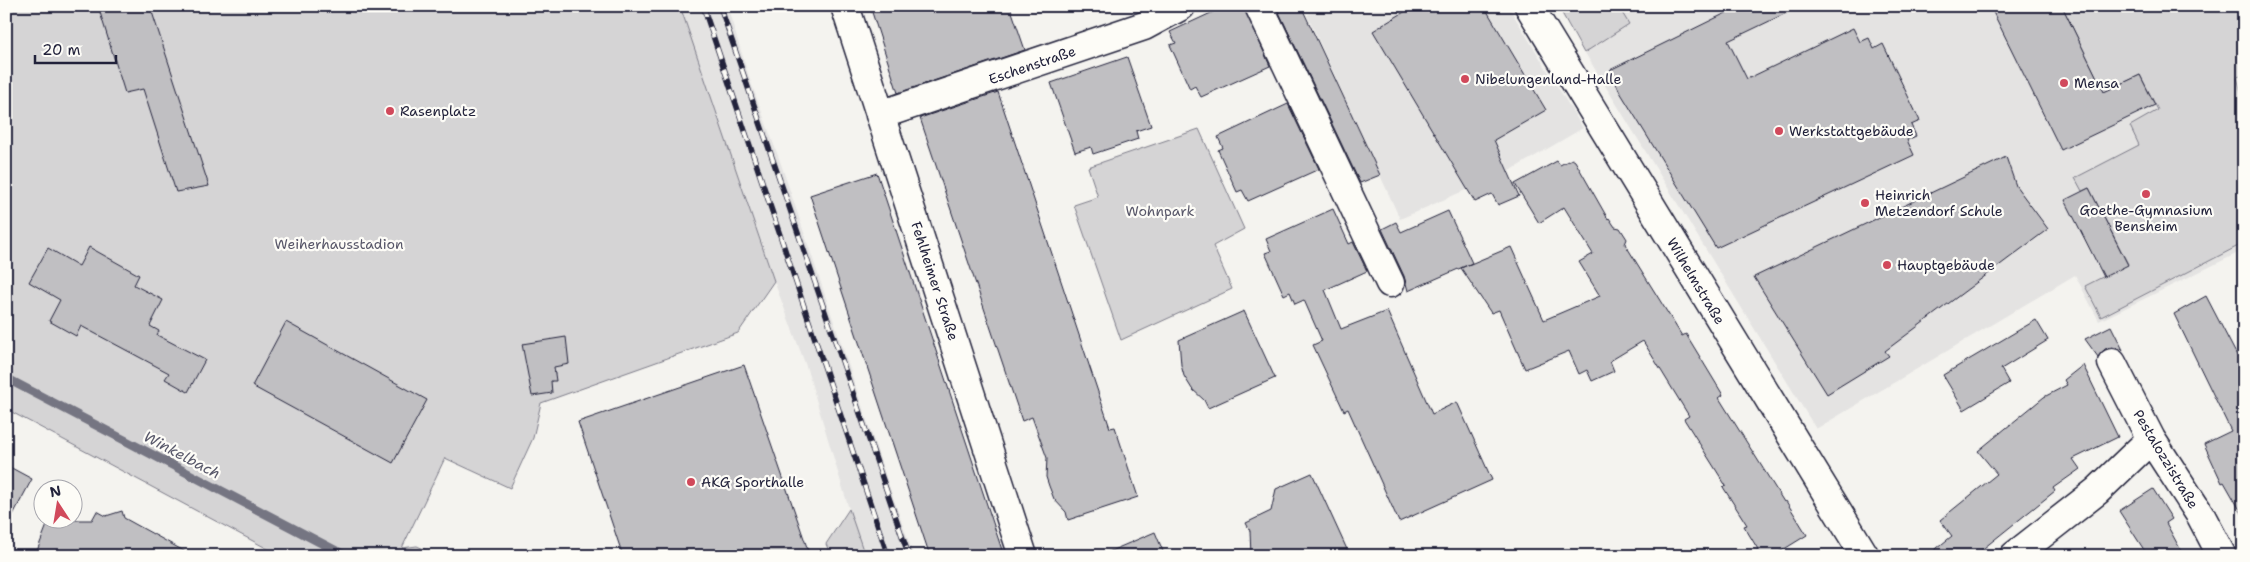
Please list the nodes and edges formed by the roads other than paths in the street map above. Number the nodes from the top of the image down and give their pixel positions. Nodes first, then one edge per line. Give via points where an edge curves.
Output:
1 (845, 6) edge
2 (1259, 6) edge
3 (1528, 6) edge
4 (1170, 9) edge
5 (880, 115) junction
6 (1390, 283) dead end
7 (2112, 363) dead end
8 (2151, 440) junction
9 (1023, 556) edge
10 (1865, 556) edge
11 (2014, 556) edge
12 (2222, 556) edge

1 - 5 street, Fehlheimer Straße
2 - 6 street
3 - 10 street, Wilhelmstraße
4 - 5 street, Eschenstraße via 1144,26
5 - 9 street, Fehlheimer Straße
7 - 8 street, Pestalozzistraße
8 - 11 street via 2097,491
8 - 12 street, Pestalozzistraße via 2201,516

